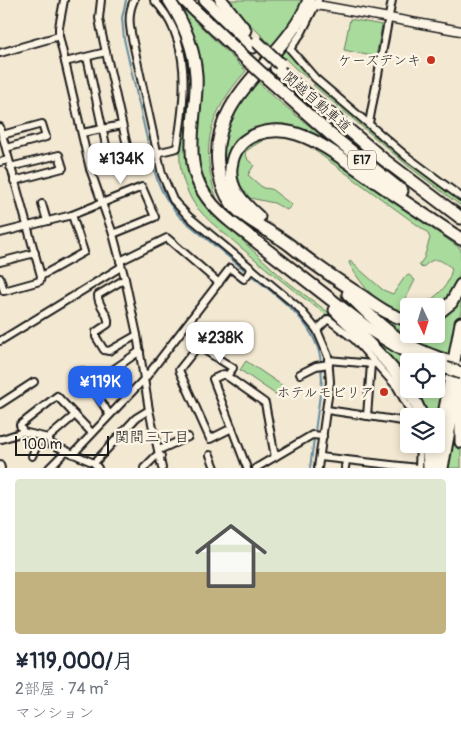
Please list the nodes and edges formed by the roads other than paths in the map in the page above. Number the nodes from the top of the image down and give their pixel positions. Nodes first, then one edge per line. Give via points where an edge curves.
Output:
1 (64, 0) edge
2 (101, 0) edge
3 (134, 0) edge
4 (154, 0) edge
5 (169, 0) edge
6 (184, 0) edge
7 (205, 0) edge
8 (221, 0) edge
9 (302, 0) edge
10 (392, 0) edge
11 (315, 2) edge
12 (388, 18) junction
13 (461, 31) edge
14 (59, 36) junction
15 (255, 45) junction
16 (106, 52) junction
17 (0, 53) edge
18 (87, 57) junction
19 (65, 62) junction
20 (369, 123) junction
21 (122, 125) junction
22 (0, 127) edge
23 (102, 129) junction
24 (82, 133) junction
25 (2, 135) junction
26 (6, 148) junction
27 (157, 154) junction
28 (130, 160) junction
29 (0, 162) edge
30 (10, 163) junction
31 (110, 164) junction
32 (90, 169) junction
33 (14, 181) junction
34 (461, 197) edge
35 (42, 204) dead end
36 (102, 204) junction
37 (72, 214) junction
38 (461, 218) edge
39 (47, 221) junction
40 (27, 226) junction
41 (0, 233) edge
42 (113, 234) junction
43 (279, 236) junction
44 (461, 238) edge
45 (268, 250) junction
46 (35, 253) junction
47 (0, 262) edge
48 (121, 264) junction
49 (252, 269) junction
50 (324, 272) junction
51 (42, 276) junction
52 (0, 278) edge
53 (124, 279) junction
54 (219, 282) junction
55 (461, 285) edge
56 (314, 286) junction
57 (445, 308) edge
58 (400, 317) edge
59 (461, 323) edge
60 (318, 330) junction
61 (137, 335) junction
62 (0, 341) edge
63 (140, 351) junction
64 (409, 353) edge
65 (423, 353) edge
66 (328, 362) junction
67 (374, 364) junction
68 (445, 365) edge
69 (445, 366) edge
70 (461, 367) edge
71 (82, 371) dead end
72 (461, 373) edge
73 (300, 374) dead end
74 (227, 376) junction
75 (144, 379) junction
76 (34, 382) dead end
77 (91, 385) junction
78 (461, 394) edge
79 (0, 404) edge
80 (409, 408) edge
81 (418, 408) edge
82 (149, 410) junction
83 (327, 410) junction
84 (109, 414) junction
85 (75, 415) junction
86 (366, 416) junction
87 (400, 421) edge
88 (232, 428) junction
89 (23, 432) junction
90 (92, 433) junction
91 (323, 436) junction
92 (188, 437) dead end
93 (45, 438) junction
94 (0, 439) edge
95 (461, 442) edge
96 (69, 452) junction
97 (160, 453) junction
98 (420, 453) edge
99 (428, 453) edge
100 (210, 455) dead end
101 (32, 456) dead end
102 (275, 457) junction
103 (320, 457) junction
104 (84, 459) junction
105 (346, 460) junction
106 (96, 465) edge
107 (50, 468) edge
108 (82, 468) edge
109 (144, 468) edge
110 (162, 468) edge
111 (215, 468) edge
112 (247, 468) edge
113 (256, 468) edge
114 (318, 468) edge
115 (345, 468) edge
116 (419, 468) edge
117 (429, 468) edge
118 (434, 468) edge
119 (442, 468) edge

1 - 14 street
2 - 16 street via 99,18
3 - 27 street via 129,22
4 - 27 street via 178,40 184,84 177,148
5 - 45 highway via 187,34 195,66 192,150 196,178 216,210
6 - 44 highway, 関越自動車道 / E17, bridge via 268,79 374,170
7 - 15 highway, 関越自動車道 / E17
8 - 15 highway
9 - 45 highway via 289,23 229,98 219,116 212,141 211,167 221,200 235,220
10 - 12 street
11 - 12 street
11 - 20 street via 302,32 290,49 316,78
11 - 43 highway via 232,104 218,145 222,186 229,199 244,214
12 - 13 street
12 - 20 street
14 - 17 street
14 - 19 street
15 - 38 highway, 関越自動車道 / E17 via 383,158
16 - 18 street
16 - 21 street
18 - 19 street
18 - 23 street
19 - 24 street
20 - 34 street via 406,156
21 - 23 street
21 - 28 street
22 - 25 street
23 - 24 street
23 - 31 street
24 - 32 street
25 - 26 street
25 - 26 street via 42,124 46,137
26 - 30 street
27 - 28 street
27 - 49 street via 173,200
28 - 31 street
29 - 30 street
30 - 33 street
30 - 33 street via 59,155 62,168
31 - 32 street
32 - 36 street
33 - 40 street
35 - 39 street
36 - 37 street
36 - 42 street
36 - 42 street via 142,188 155,217
37 - 39 street
37 - 51 street via 84,252
39 - 40 street
40 - 41 street
40 - 46 street
42 - 48 street
43 - 44 highway via 240,198 231,176 233,158 244,142 261,132 275,130 298,134 313,141
43 - 50 highway
45 - 56 highway
46 - 47 street
46 - 51 street
48 - 53 street
48 - 54 street via 167,238
48 - 62 street
49 - 54 street via 244,278 230,268
49 - 60 street via 298,307
50 - 58 highway via 388,313
50 - 65 highway via 392,334
51 - 52 street via 40,281 4,290
53 - 61 street
53 - 61 street via 98,295 97,300 109,319 108,324 96,332 96,337 104,350 109,351
54 - 75 street
55 - 57 highway
56 - 64 highway via 379,336
56 - 81 highway via 389,364
59 - 118 highway
60 - 66 street
60 - 67 street via 328,319 354,340
61 - 63 street
63 - 75 street
63 - 77 street
66 - 67 street
66 - 73 street
66 - 83 street
67 - 80 street via 397,387
67 - 86 street
68 - 70 highway
69 - 72 highway, bridge
70 - 119 highway
71 - 77 street
74 - 88 street via 224,374 213,379
74 - 88 street via 233,368 198,346 179,370 210,439
74 - 102 street via 265,403
75 - 82 street
75 - 84 street
76 - 79 street
77 - 84 street
78 - 95 highway
82 - 97 street
82 - 106 street via 136,418
83 - 86 street
83 - 91 street
84 - 90 street
85 - 89 street via 56,396 20,425
85 - 90 street
85 - 93 street
86 - 87 street
88 - 112 street
89 - 93 street
89 - 94 street
90 - 96 street
91 - 102 street via 312,435
91 - 103 street
92 - 97 street
93 - 96 street
93 - 101 street
96 - 104 street
96 - 107 street
97 - 109 street
97 - 110 street
98 - 116 street
99 - 117 highway
100 - 111 street
102 - 113 street
103 - 105 street
103 - 114 street
104 - 106 street
104 - 108 street
105 - 115 street
105 - 116 street

